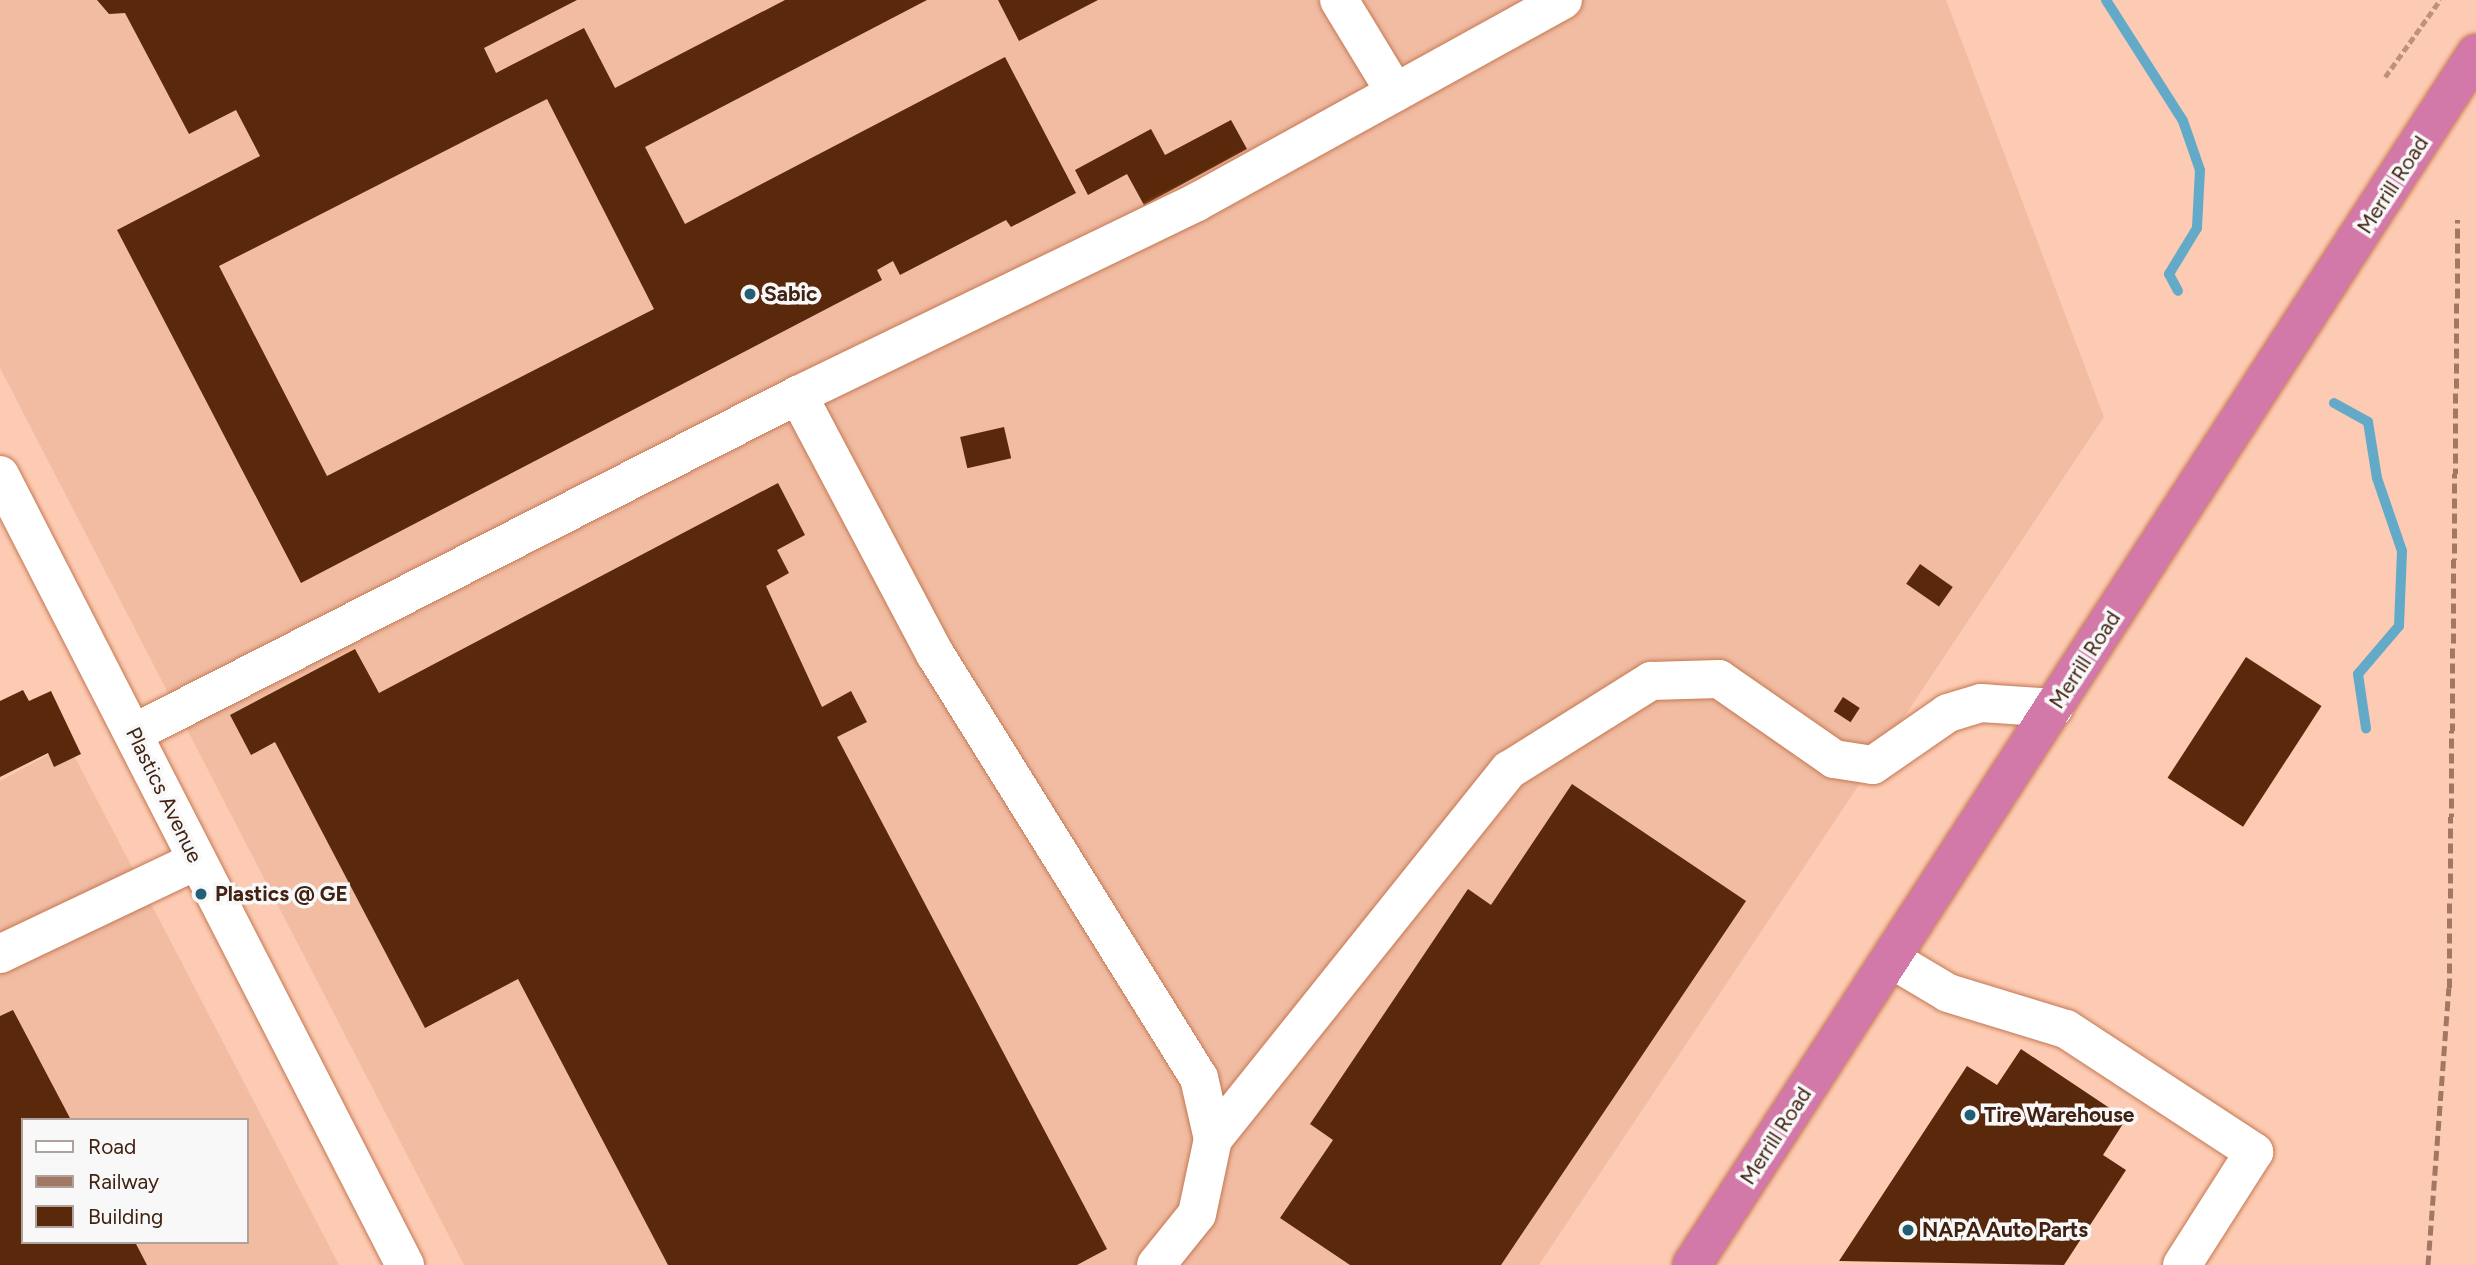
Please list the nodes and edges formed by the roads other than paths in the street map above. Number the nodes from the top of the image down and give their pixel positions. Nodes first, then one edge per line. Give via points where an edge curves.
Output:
1 (1339, 0) edge
2 (1563, 0) edge
3 (2476, 54) edge
4 (1395, 92) junction
5 (798, 394) junction
6 (0, 475) edge
7 (2054, 708) junction
8 (134, 733) junction
9 (196, 861) junction
10 (0, 954) edge
11 (1891, 959) junction
12 (1213, 1139) junction
13 (1702, 1261) edge
14 (405, 1265) edge
15 (1156, 1265) edge
16 (2182, 1265) edge

1 - 4 street
2 - 4 street
3 - 7 highway, Merrill Road
4 - 5 street via 1197,202
5 - 8 street
5 - 12 street via 935,654 1182,1044 1199,1078
6 - 8 street, Plastics Avenue
7 - 11 highway, Merrill Road
7 - 12 street via 1981,703 1948,713 1873,765 1834,760 1718,679 1651,681 1508,770
8 - 9 street, Plastics Avenue
9 - 10 street
9 - 14 street, Plastics Avenue
11 - 13 highway, Merrill Road
11 - 16 street via 1948,993 2066,1029 2254,1152
12 - 15 street via 1197,1214

